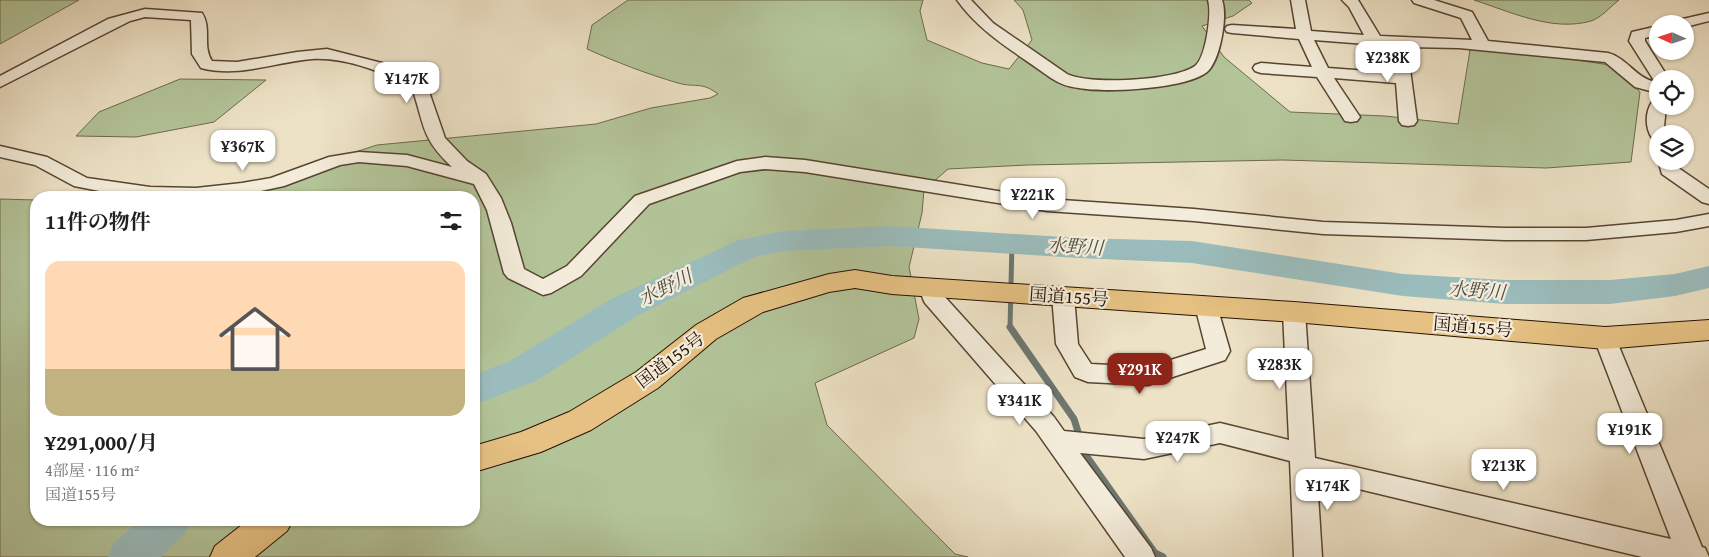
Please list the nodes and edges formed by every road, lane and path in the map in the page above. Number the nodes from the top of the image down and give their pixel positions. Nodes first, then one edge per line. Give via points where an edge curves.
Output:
1 (964, 0) edge
2 (1215, 0) edge
3 (1298, 0) edge
4 (1349, 0) edge
5 (1419, 0) edge
6 (1709, 17) edge
7 (1694, 20) edge
8 (1232, 29) dead end
9 (1649, 32) edge
10 (1304, 34) junction
11 (1375, 40) junction
12 (1399, 42) junction
13 (1482, 45) junction
14 (1649, 60) edge
15 (1261, 68) dead end
16 (1322, 73) junction
17 (1403, 79) junction
18 (0, 82) edge
19 (1649, 86) edge
20 (1351, 117) dead end
21 (1408, 121) dead end
22 (0, 151) edge
23 (1669, 170) edge
24 (479, 179) junction
25 (135, 191) edge
26 (210, 191) edge
27 (1709, 198) edge
28 (1709, 220) edge
29 (932, 287) junction
30 (1063, 296) junction
31 (1206, 306) junction
32 (1294, 312) junction
33 (1709, 330) edge
34 (1605, 338) junction
35 (1057, 440) junction
36 (480, 457) edge
37 (1304, 460) junction
38 (267, 526) edge
39 (228, 557) edge
40 (1141, 557) edge
41 (1308, 557) edge
42 (1693, 557) edge

1 - 2 street via 985,24 1067,81 1093,86 1152,82 1201,69 1208,57 1219,13
3 - 10 street
4 - 11 street
5 - 13 street via 1467,15
6 - 7 street
8 - 10 street
9 - 14 street via 1637,35 1637,41
10 - 11 street
10 - 16 street
11 - 12 street
12 - 13 street
12 - 17 street
13 - 19 street via 1608,58 1615,60 1641,84
15 - 16 street
16 - 17 street
16 - 20 street
17 - 21 street
18 - 24 street via 126,17 145,13 197,16 202,34 200,54 207,64 229,68 307,54 329,54 412,80 419,86 441,146
22 - 25 street via 48,164 65,176 80,181
23 - 27 street
24 - 26 street via 462,178 434,166 361,156 333,160 266,185
24 - 28 street via 497,209 516,273 543,288 574,271 642,200 737,167 765,163 805,166 1047,205 1323,228 1586,234
29 - 30 highway, 国道155号
29 - 35 street via 933,298
29 - 36 highway, 国道155号 via 855,279 829,283 753,305 706,332 647,380 580,422 529,443
30 - 31 highway, 国道155号
30 - 31 street via 1067,344 1083,371 1088,373 1148,376 1217,354
31 - 32 highway, 国道155号
32 - 34 highway, 国道155号
32 - 37 street
33 - 34 highway, 国道155号
34 - 42 street
35 - 37 street via 1144,449 1220,433
35 - 40 street
37 - 41 street
37 - 42 street
38 - 39 highway

